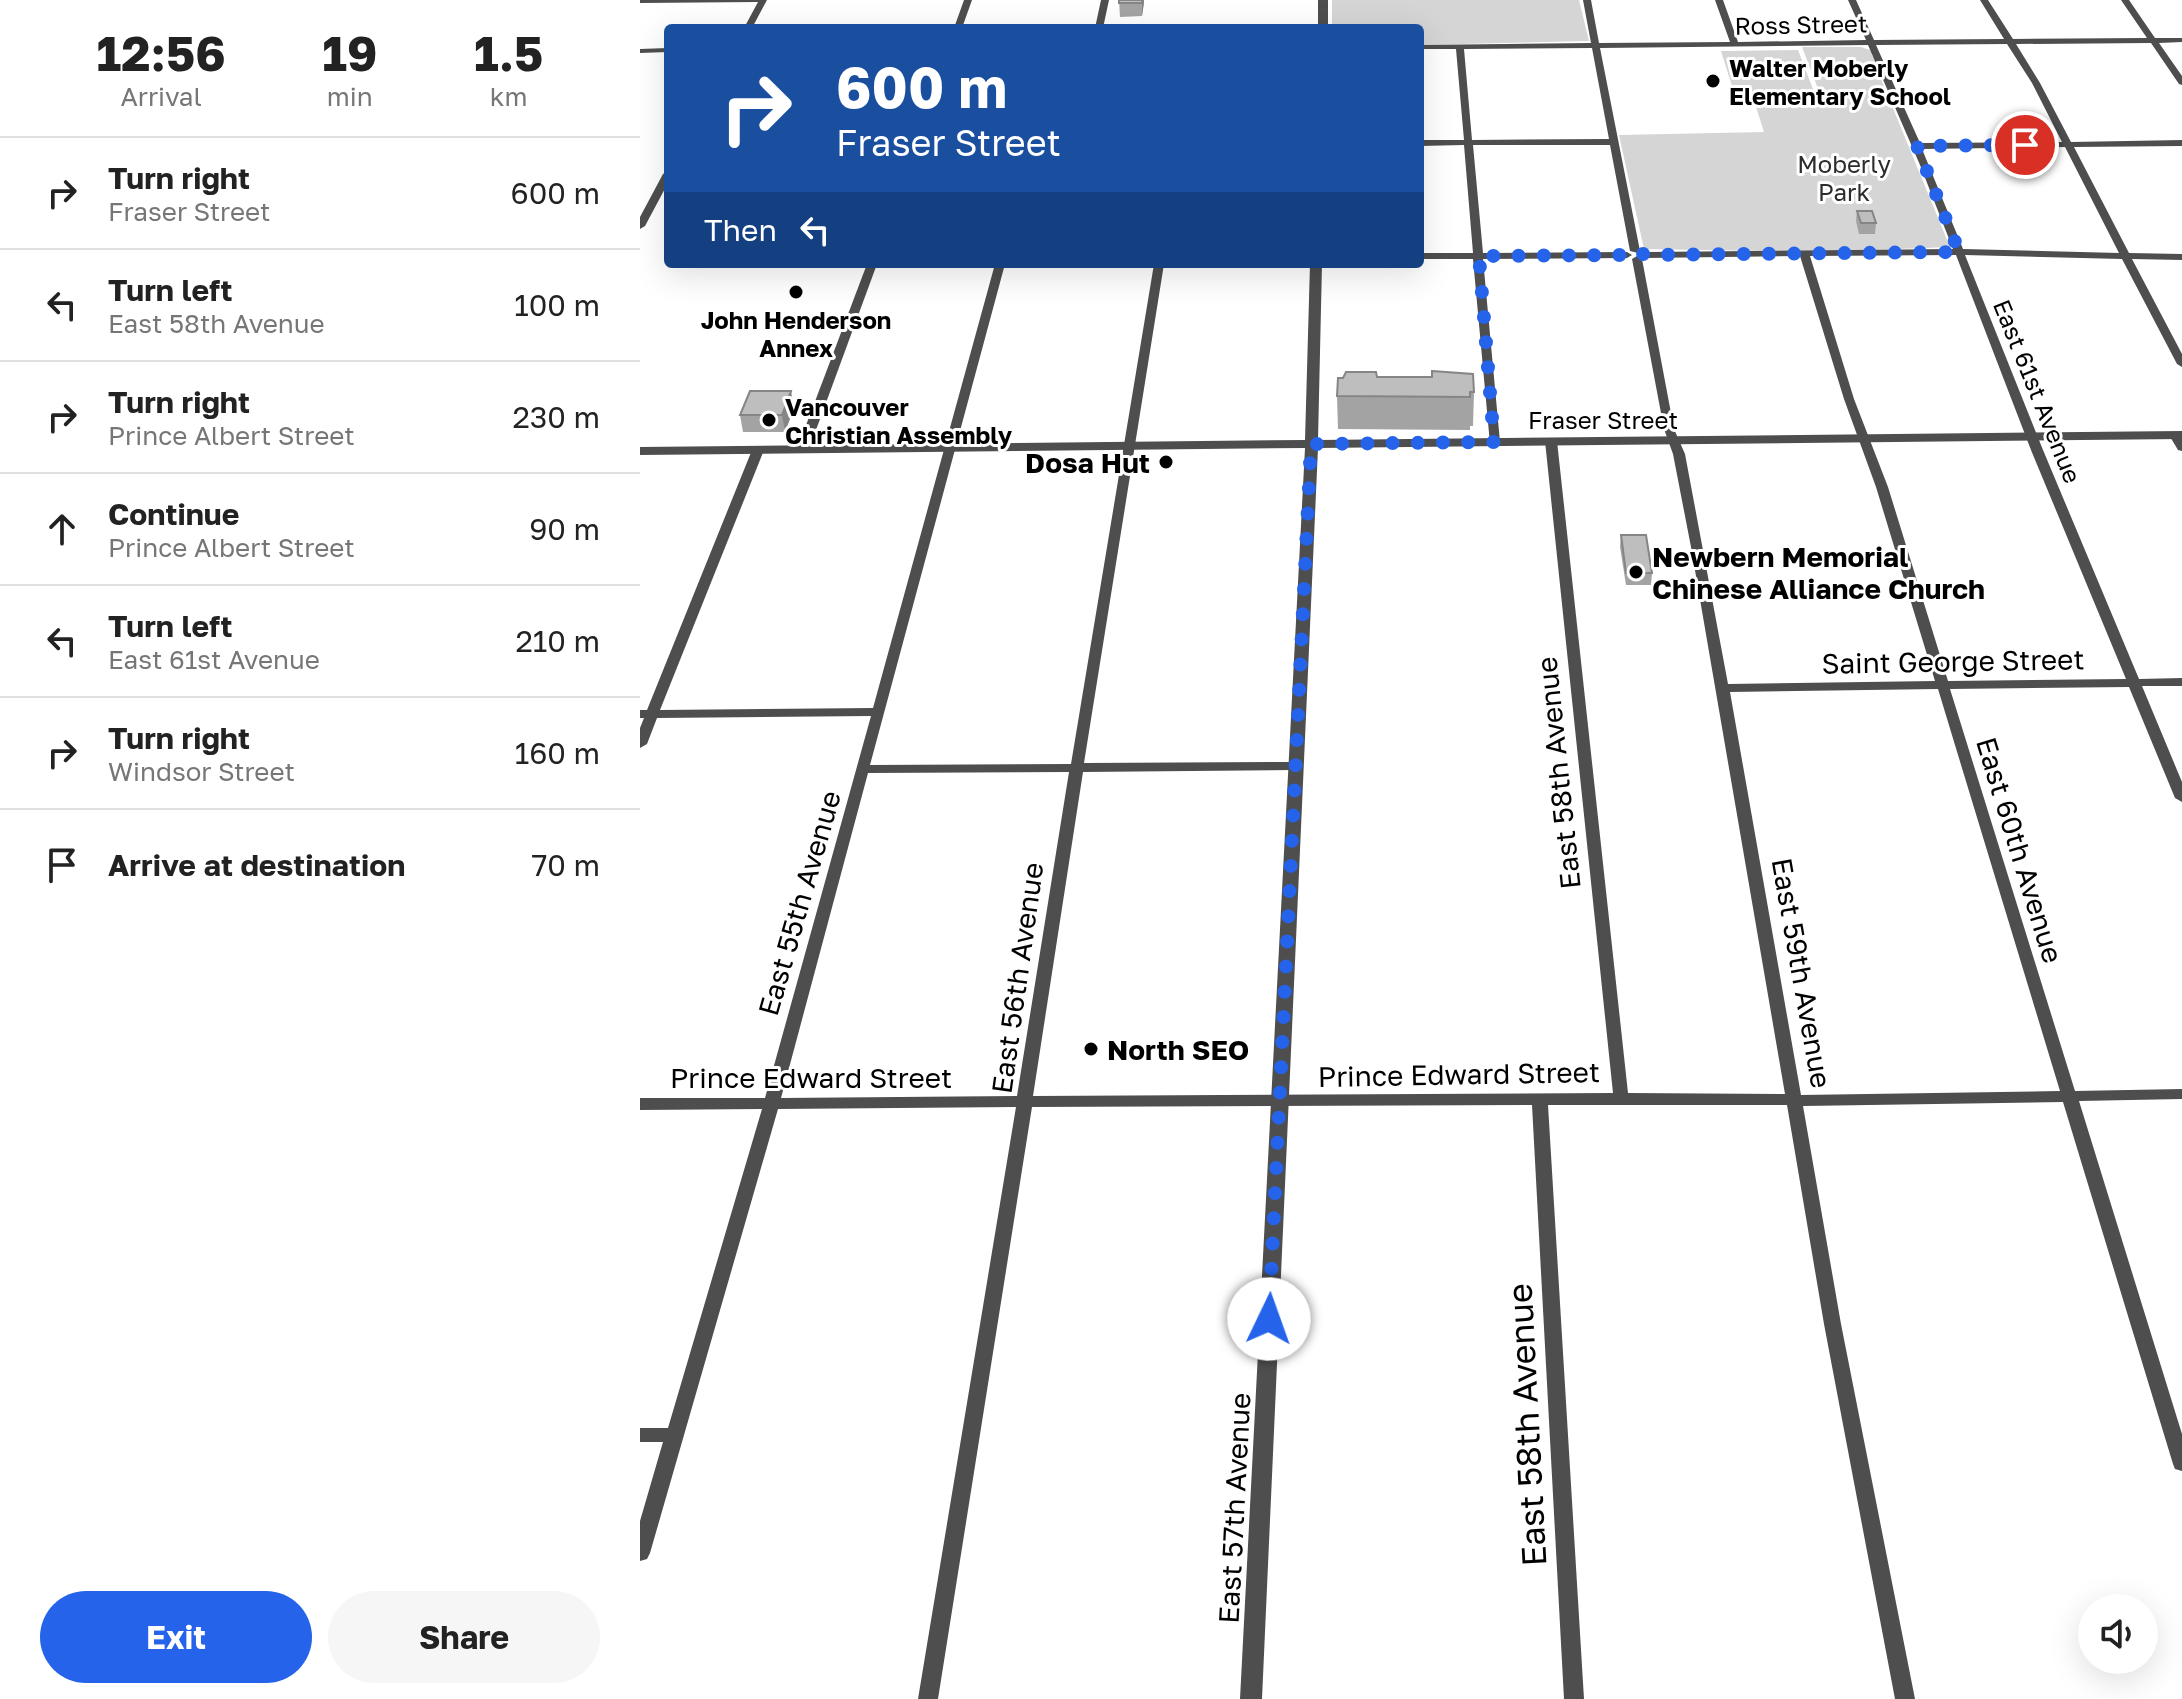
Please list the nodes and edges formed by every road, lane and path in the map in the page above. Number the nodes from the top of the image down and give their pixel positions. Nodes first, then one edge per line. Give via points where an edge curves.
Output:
1 (763, 0) edge
2 (968, 0) edge
3 (1105, 0) edge
4 (1323, 0) edge
5 (1587, 0) edge
6 (1719, 0) edge
7 (1852, 0) edge
8 (1984, 0) edge
9 (2125, 0) edge
10 (640, 1) edge
11 (750, 24) edge
12 (959, 24) edge
13 (1100, 24) edge
14 (1323, 24) edge
15 (2154, 40) junction
16 (2182, 40) edge
17 (2008, 41) junction
18 (1872, 43) junction
19 (1735, 45) junction
20 (1597, 46) junction
21 (1424, 47) edge
22 (1460, 47) junction
23 (664, 50) edge
24 (640, 51) edge
25 (2182, 82) edge
26 (1613, 142) junction
27 (1424, 143) edge
28 (1469, 143) junction
29 (2182, 143) edge
30 (2067, 144) junction
31 (1917, 146) junction
32 (664, 181) edge
33 (640, 226) edge
34 (1959, 252) junction
35 (1804, 253) junction
36 (1636, 255) junction
37 (2126, 255) junction
38 (1424, 256) edge
39 (1479, 256) junction
40 (2182, 257) edge
41 (871, 268) edge
42 (999, 268) edge
43 (1158, 268) edge
44 (1316, 268) edge
45 (2182, 364) edge
46 (2178, 435) edge
47 (2033, 437) junction
48 (1865, 439) junction
49 (1551, 441) junction
50 (1675, 441) junction
51 (1494, 442) junction
52 (1311, 444) junction
53 (1129, 446) junction
54 (950, 448) junction
55 (2182, 448) edge
56 (803, 449) junction
57 (758, 450) junction
58 (640, 451) edge
59 (2182, 682) edge
60 (2134, 683) junction
61 (1942, 685) junction
62 (1724, 688) junction
63 (879, 712) junction
64 (646, 714) edge
65 (640, 744) edge
66 (1296, 766) junction
67 (1074, 768) junction
68 (863, 769) junction
69 (2182, 798) edge
70 (2182, 1094) edge
71 (2067, 1095) junction
72 (1621, 1099) junction
73 (1540, 1100) junction
74 (1796, 1100) junction
75 (772, 1102) junction
76 (1279, 1102) junction
77 (1024, 1103) junction
78 (640, 1104) edge
79 (640, 1435) edge
80 (674, 1435) junction
81 (2182, 1464) edge
82 (640, 1553) edge
83 (928, 1699) edge
84 (1251, 1699) edge
85 (1574, 1699) edge
86 (1905, 1699) edge

1 - 10 street
1 - 11 street
2 - 12 street
3 - 13 street
4 - 14 street
5 - 20 street, East 59th Avenue
6 - 19 street
7 - 18 street, East 61st Avenue
8 - 17 street
9 - 15 street
15 - 16 street, Ross Street
15 - 17 street, Ross Street
15 - 25 street
17 - 18 street, Ross Street
17 - 30 street
18 - 19 street, Ross Street
18 - 31 street, East 61st Avenue
19 - 20 street, Ross Street
20 - 22 street, Ross Street
20 - 26 street, East 59th Avenue
21 - 22 street, Ross Street
22 - 28 street
23 - 24 street
26 - 28 street
26 - 36 street, East 59th Avenue
27 - 28 street
28 - 39 street
29 - 30 street
30 - 31 street
30 - 37 street
31 - 34 street, East 61st Avenue
32 - 33 street
34 - 35 street
34 - 37 street
34 - 47 street, East 61st Avenue
35 - 36 street
35 - 48 street, East 60th Avenue
36 - 39 street
36 - 50 street, East 59th Avenue
37 - 40 street
37 - 45 street
38 - 39 street
39 - 51 street
41 - 56 street
42 - 54 street, East 55th Avenue
43 - 53 street, East 56th Avenue
44 - 52 street, East 57th Avenue
46 - 47 street, Fraser Street
46 - 55 street
47 - 48 street, Fraser Street
47 - 60 street, East 61st Avenue
48 - 50 street, Fraser Street
48 - 61 street, East 60th Avenue
49 - 50 street, Fraser Street
49 - 51 street, Fraser Street
49 - 72 street, East 58th Avenue
50 - 62 street, East 59th Avenue
51 - 52 street, Fraser Street
52 - 53 street, Fraser Street
52 - 66 street, East 57th Avenue
53 - 54 street, Fraser Street
53 - 67 street, East 56th Avenue
54 - 56 street, Fraser Street
54 - 63 street, East 55th Avenue
56 - 57 street, Fraser Street
57 - 58 street, Fraser Street
57 - 64 street
59 - 60 street, Saint George Street
60 - 61 street, Saint George Street
60 - 69 street, East 61st Avenue
61 - 62 street, Saint George Street
61 - 71 street, East 60th Avenue
62 - 74 street, East 59th Avenue
63 - 64 street
63 - 68 street, East 55th Avenue
64 - 65 street
66 - 67 street
66 - 76 street, East 57th Avenue
67 - 68 street
67 - 77 street, East 56th Avenue
68 - 75 street, East 55th Avenue
70 - 71 street, Prince Edward Street
71 - 74 street, Prince Edward Street
71 - 81 street, East 60th Avenue
72 - 73 street, Prince Edward Street
72 - 74 street, Prince Edward Street
73 - 76 street, Prince Edward Street
73 - 85 street, East 58th Avenue
74 - 86 street, East 59th Avenue
75 - 77 street, Prince Edward Street
75 - 78 street, Prince Edward Street
75 - 80 street, East 55th Avenue
76 - 77 street, Prince Edward Street
76 - 84 street, East 57th Avenue
77 - 83 street, East 56th Avenue
79 - 80 street
80 - 82 street, East 55th Avenue

